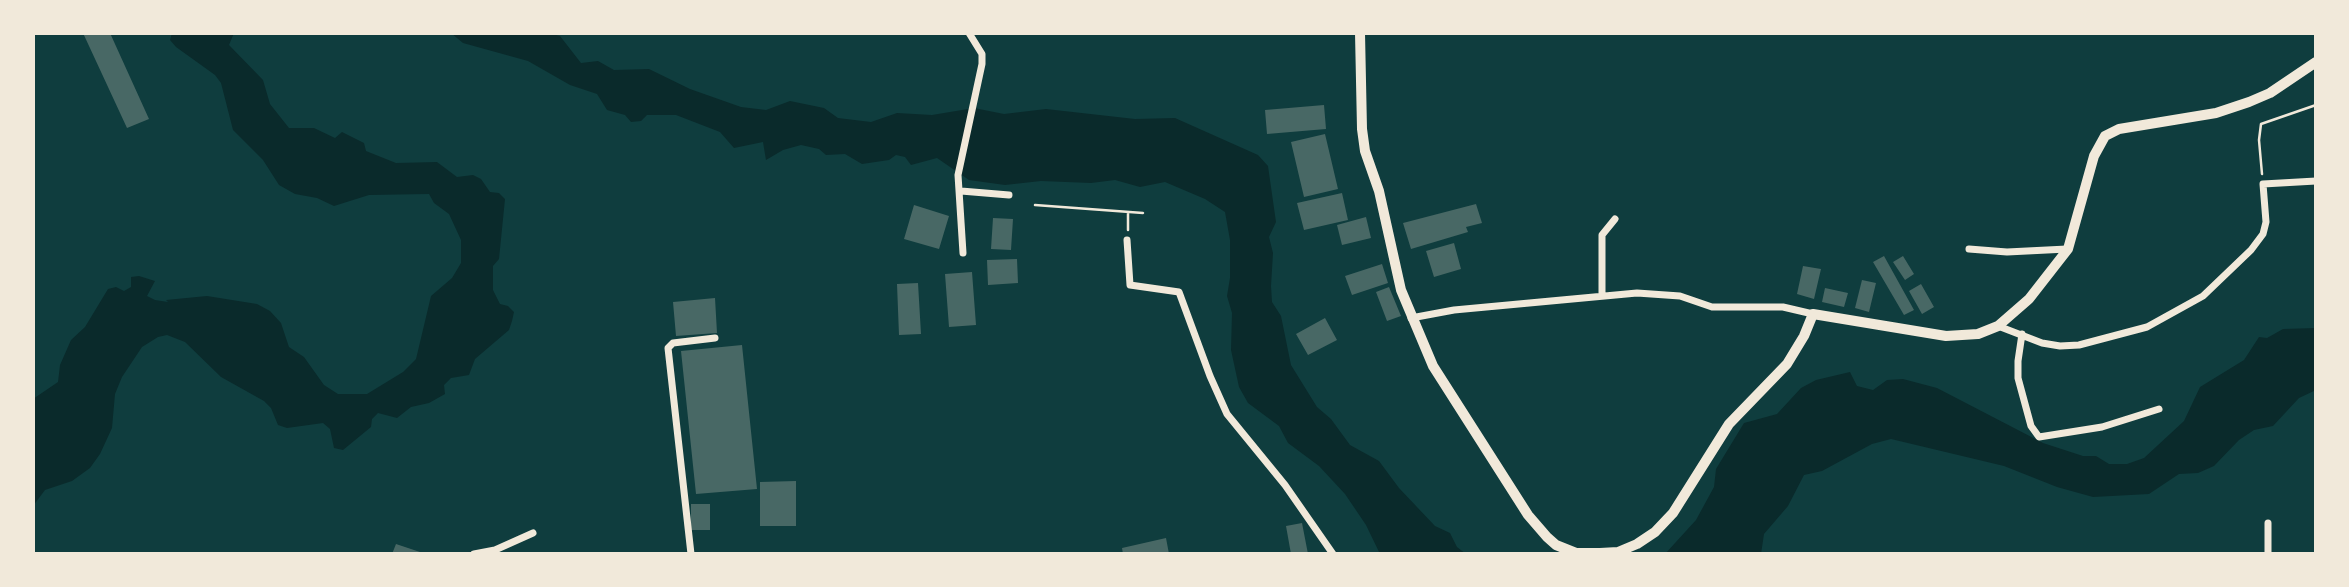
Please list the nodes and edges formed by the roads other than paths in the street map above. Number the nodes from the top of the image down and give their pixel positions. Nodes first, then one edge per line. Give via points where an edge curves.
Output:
1 (969, 33) edge
2 (1360, 33) edge
3 (2316, 62) edge
4 (2316, 181) edge
5 (961, 191) junction
6 (1009, 195) dead end
7 (1615, 219) dead end
8 (1127, 240) road end
9 (1969, 249) dead end
10 (2068, 249) junction
11 (962, 253) dead end
12 (1602, 295) junction
13 (1813, 314) junction
14 (1411, 318) junction
15 (1998, 326) junction
16 (2022, 334) junction
17 (715, 338) dead end
18 (2159, 409) dead end
19 (2267, 523) dead end
20 (533, 533) dead end
21 (474, 554) edge
22 (691, 554) edge
23 (1333, 554) edge
24 (2268, 554) edge

1 - 5 street via 982,54 982,64 958,175
2 - 14 street via 1365,151
3 - 10 street via 2249,102 2216,113 2119,128 2105,136 2094,156
4 - 16 street via 2263,184 2263,234 2203,296 2179,311 2147,327 2079,345 2042,343
5 - 6 street
5 - 11 street
7 - 12 street via 1602,235
8 - 23 street via 1130,285 1178,292 1227,414
9 - 10 street
10 - 15 street via 2029,299
12 - 13 street via 1667,295 1713,307 1783,307
12 - 14 street
13 - 14 street via 1787,364 1729,424 1673,513 1637,544 1600,554 1556,545 1528,515 1450,397
13 - 15 street via 1946,336 1979,334
15 - 16 street
16 - 18 street via 2018,378 2031,426 2039,436 2102,427
17 - 22 street via 673,343 668,348
19 - 24 street
20 - 21 street

